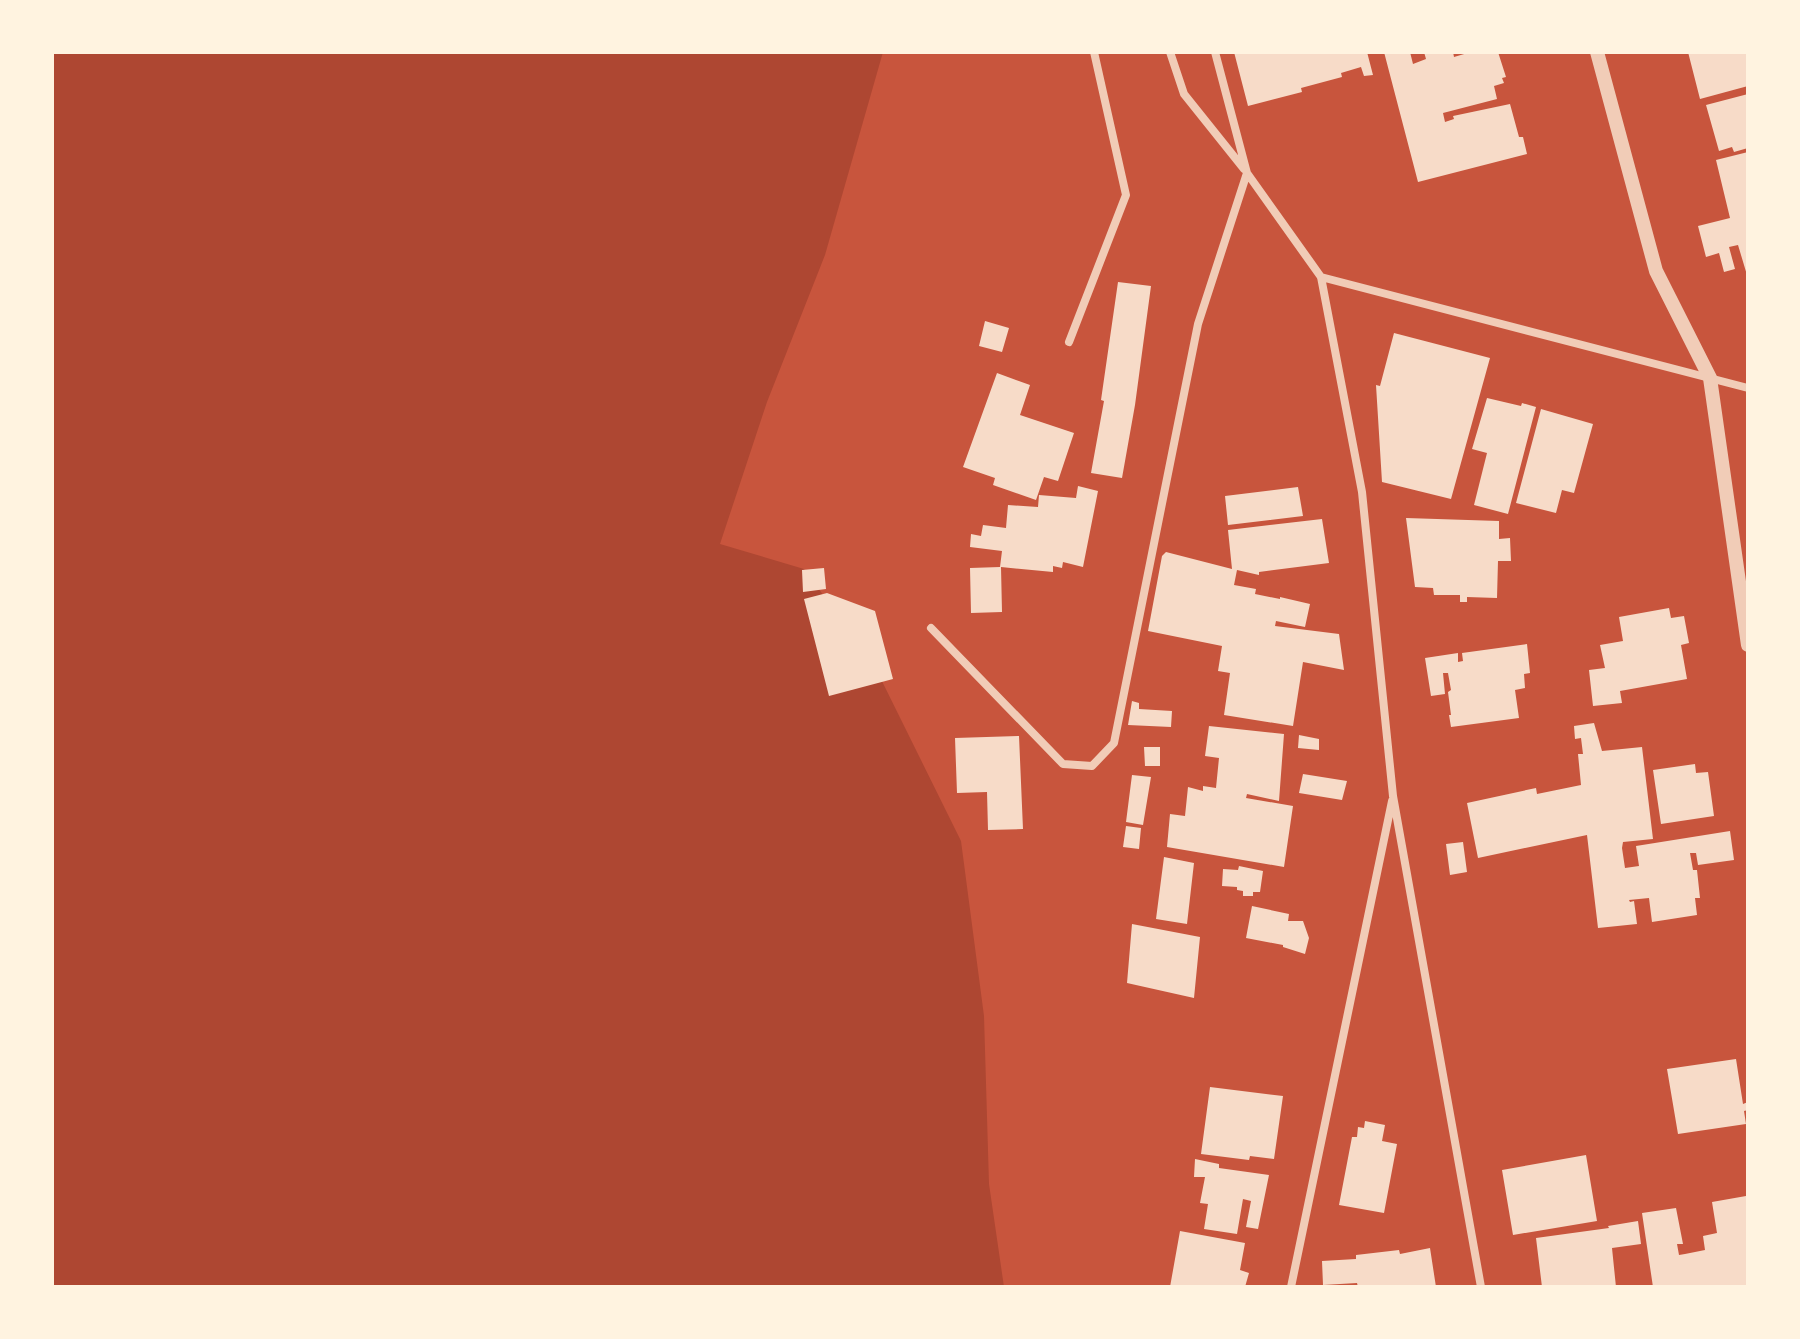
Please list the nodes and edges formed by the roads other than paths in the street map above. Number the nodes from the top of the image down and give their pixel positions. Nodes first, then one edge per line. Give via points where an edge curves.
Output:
1 (1094, 52) edge
2 (1170, 52) edge
3 (1215, 52) edge
4 (1597, 52) edge
5 (1247, 173) junction
6 (1321, 277) junction
7 (1069, 342) dead end
8 (1710, 378) junction
9 (1748, 388) edge
10 (931, 628) dead end
11 (1748, 645) edge
12 (1393, 796) junction
13 (1291, 1287) edge
14 (1481, 1287) edge

1 - 7 street via 1126,195
2 - 5 street via 1184,94
3 - 5 street
4 - 8 street via 1656,271
5 - 6 street
5 - 10 street via 1198,324 1114,743 1092,766 1063,764
6 - 8 street
6 - 12 street via 1362,492
8 - 9 street
8 - 11 street
12 - 13 street
12 - 14 street

